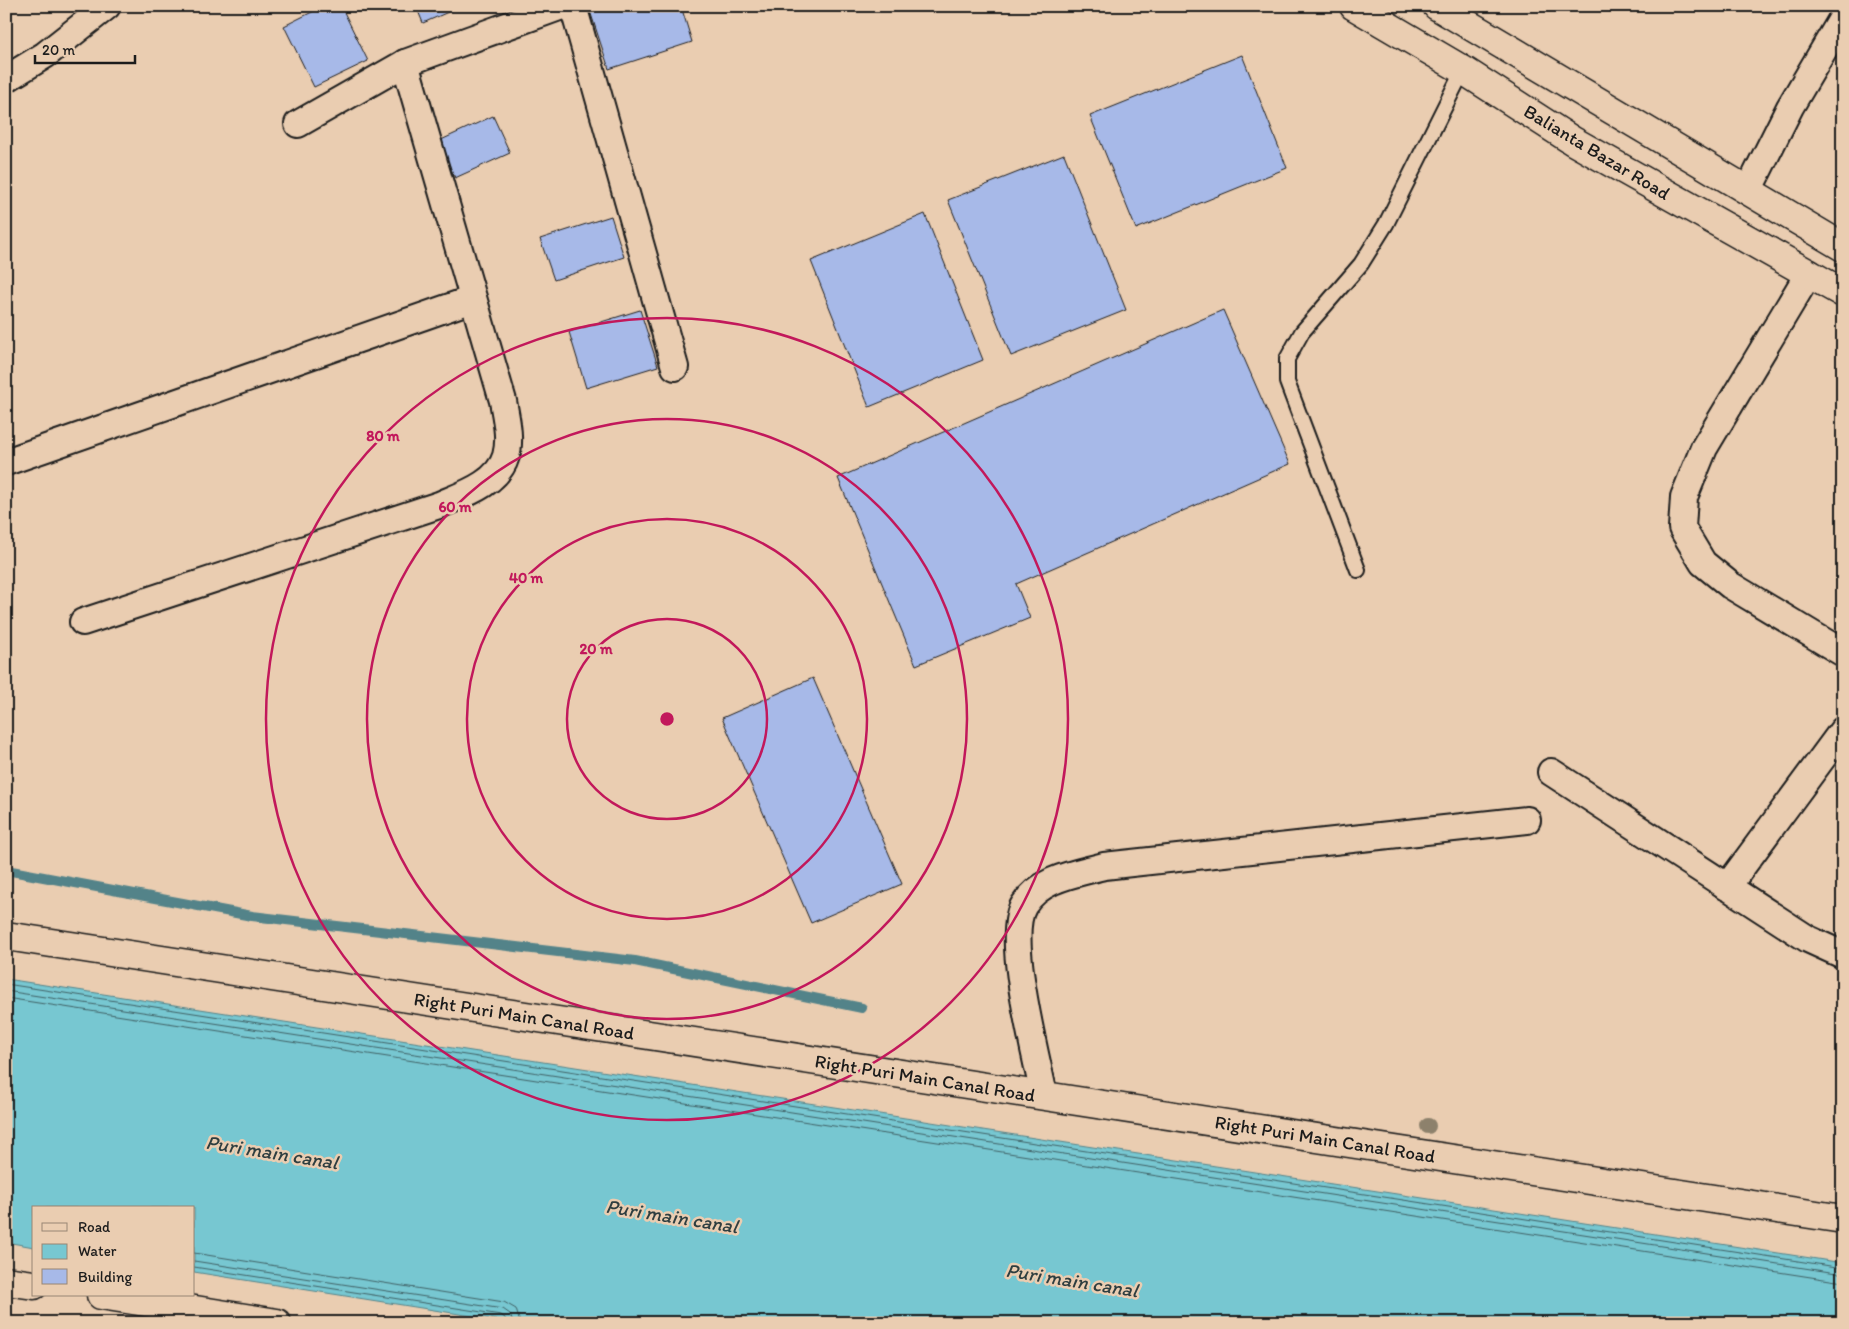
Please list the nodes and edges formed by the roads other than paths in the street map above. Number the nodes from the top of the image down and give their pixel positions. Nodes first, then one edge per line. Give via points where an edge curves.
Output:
1 (107, 6) edge
2 (562, 6) edge
3 (573, 6) edge
4 (1354, 6) edge
5 (1437, 6) edge
6 (1843, 17) edge
7 (405, 63) junction
8 (1463, 70) junction
9 (6, 79) edge
10 (298, 124) dead end
11 (1748, 191) junction
12 (1843, 247) edge
13 (1809, 273) junction
14 (1843, 293) edge
15 (474, 298) junction
16 (675, 367) dead end
17 (6, 462) edge
18 (1358, 570) dead end
19 (83, 622) dead end
20 (1843, 653) edge
21 (1843, 730) edge
22 (1551, 772) dead end
23 (1526, 820) dead end
24 (1727, 887) junction
25 (6, 936) edge
26 (1843, 955) edge
27 (1044, 1096) junction
28 (1843, 1219) edge
29 (6, 1281) edge
30 (32, 1285) edge
31 (107, 1296) edge
32 (277, 1323) edge

1 - 9 street via 45,55
2 - 7 street
3 - 16 street
4 - 8 street, Balianta Bazar Road
5 - 11 street
6 - 11 street via 1790,107
7 - 10 street
7 - 15 street
8 - 13 street, Balianta Bazar Road via 1573,140
8 - 18 lane via 1386,224 1361,264 1302,332 1287,359 1287,382
11 - 12 street
13 - 14 street, Balianta Bazar Road
13 - 20 street via 1704,448 1684,497 1682,528 1703,563 1730,585
15 - 17 street
15 - 19 street via 503,401 508,437 506,456 498,471 479,487 439,506
21 - 24 street
22 - 24 street
23 - 27 street via 1104,866 1057,878 1039,889 1023,906 1016,934 1018,963
24 - 26 street via 1808,939
25 - 27 street, Right Puri Main Canal Road
27 - 28 street, Right Puri Main Canal Road
29 - 30 street
31 - 32 street

